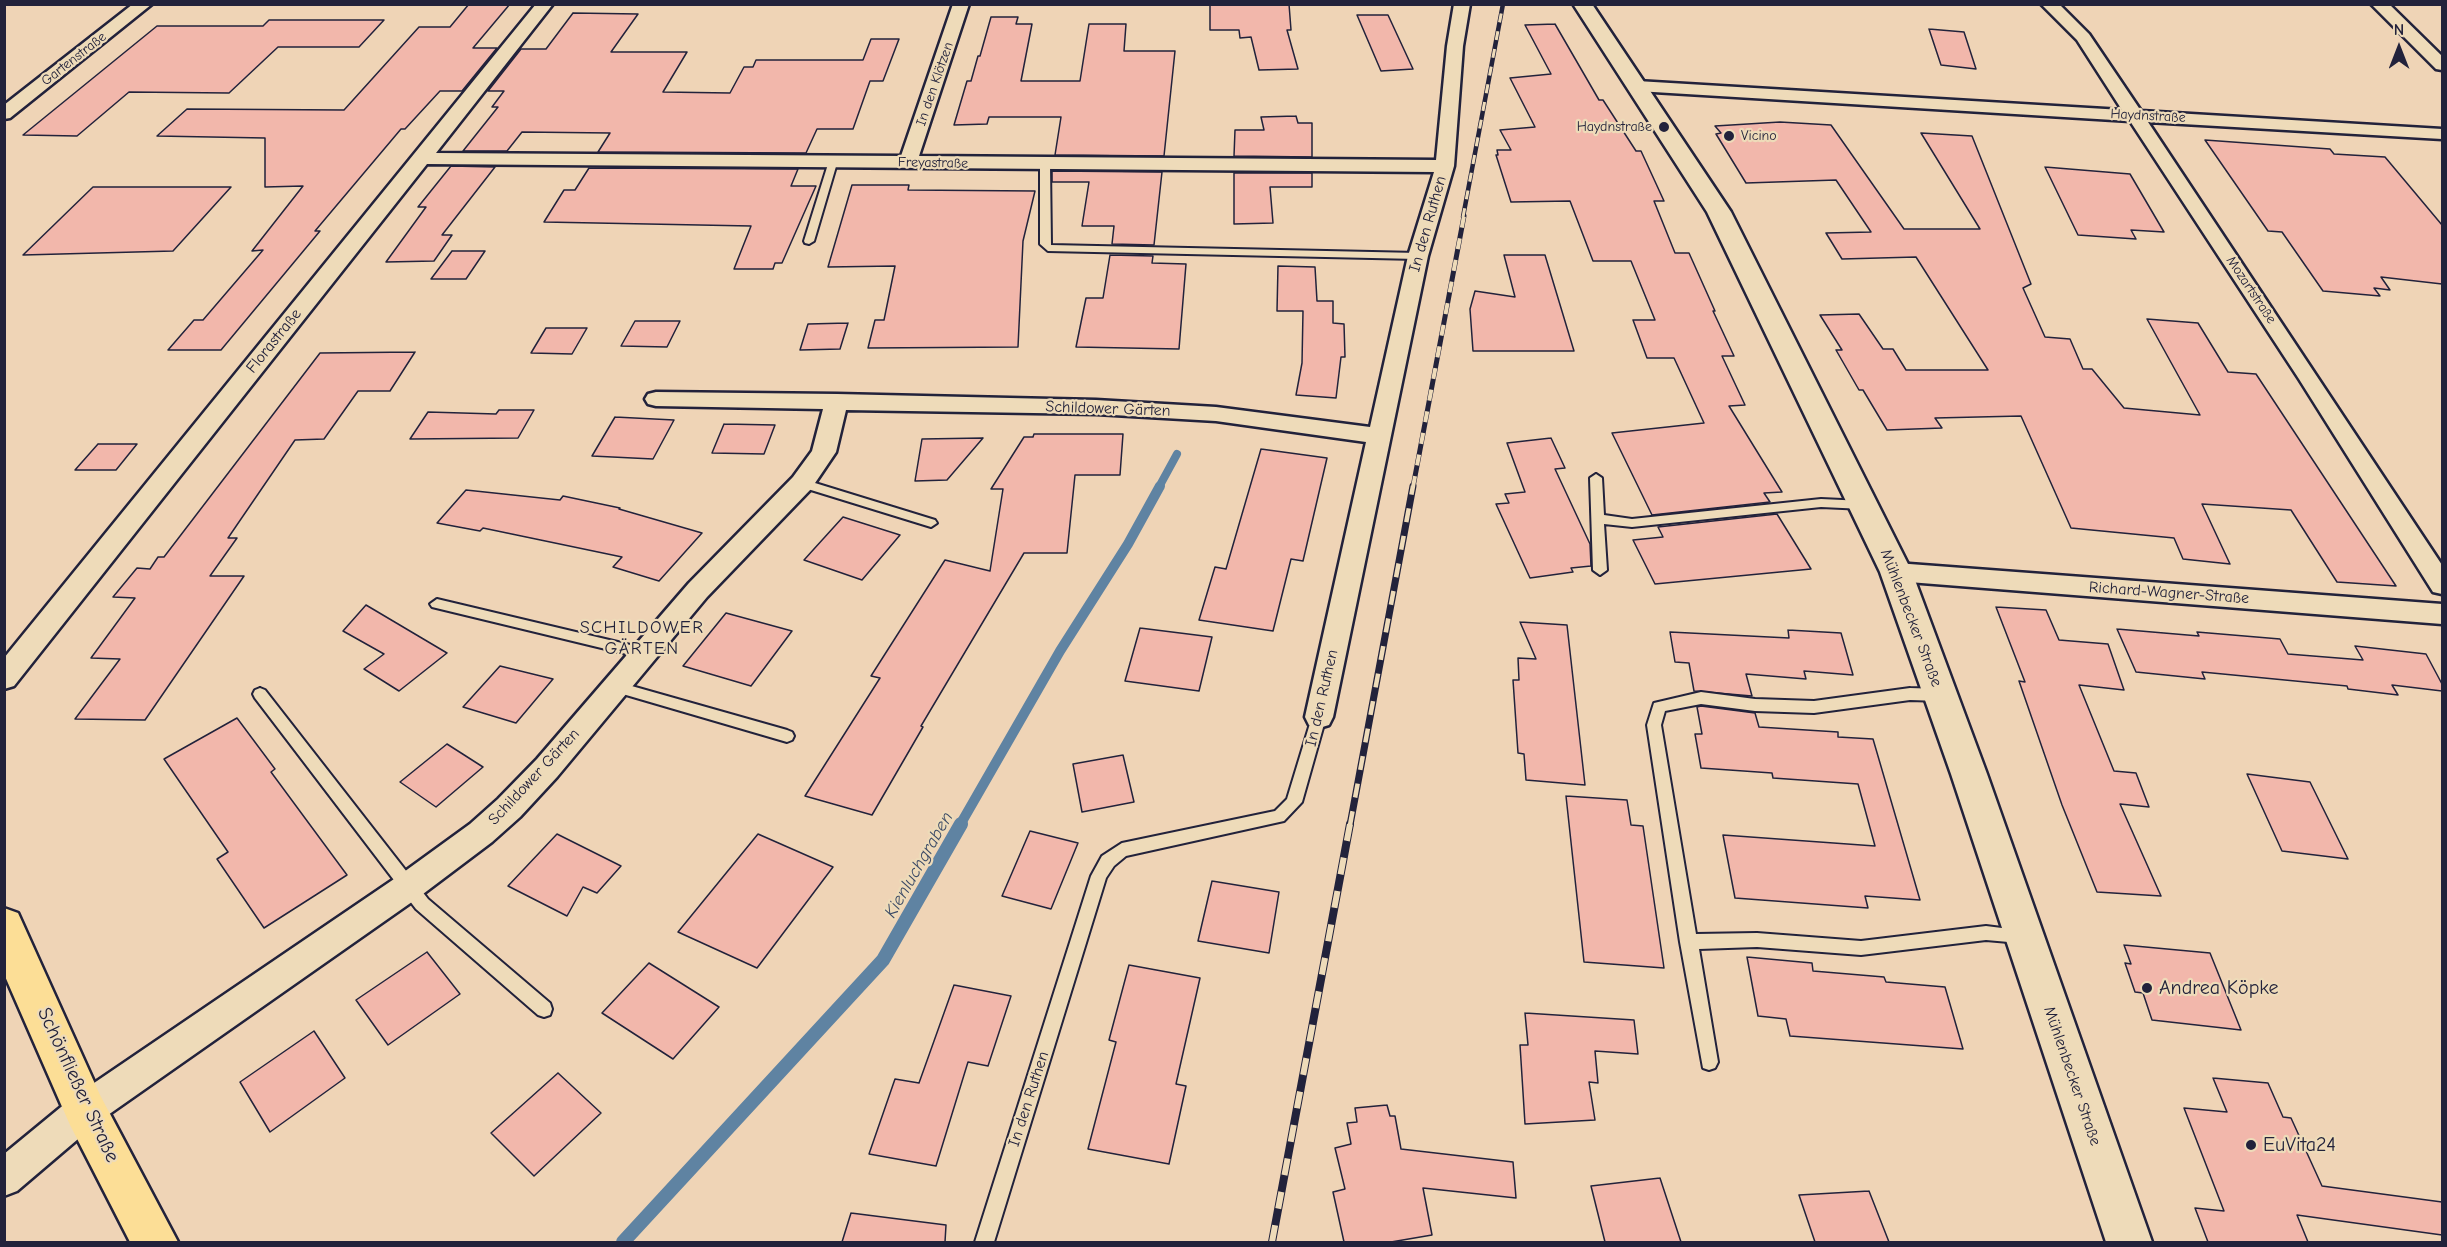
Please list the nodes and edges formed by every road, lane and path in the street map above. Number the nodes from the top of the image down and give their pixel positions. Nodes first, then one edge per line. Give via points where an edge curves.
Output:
1 (144, 4) edge
2 (545, 4) edge
3 (961, 4) edge
4 (1462, 4) edge
5 (1582, 4) edge
6 (2049, 4) edge
7 (2379, 4) edge
8 (2442, 65) edge
9 (1637, 86) junction
10 (4, 114) edge
11 (2134, 115) junction
12 (2442, 134) edge
13 (421, 159) junction
14 (832, 163) junction
15 (908, 163) junction
16 (1045, 165) junction
17 (1445, 166) junction
18 (809, 241) dead end
19 (1418, 256) junction
20 (656, 399) dead end
21 (837, 401) junction
22 (1379, 435) junction
23 (1596, 478) dead end
24 (802, 483) junction
25 (1864, 505) junction
26 (1599, 519) junction
27 (931, 523) dead end
28 (1600, 570) dead end
29 (1896, 572) junction
30 (2442, 585) edge
31 (437, 604) dead end
32 (2442, 614) edge
33 (643, 653) junction
34 (4, 678) edge
35 (614, 686) junction
36 (260, 694) dead end
37 (1940, 695) junction
38 (1319, 717) joint
39 (787, 736) dead end
40 (408, 887) junction
41 (4, 926) edge
42 (2025, 937) junction
43 (1688, 942) junction
44 (544, 1009) dead end
45 (1709, 1062) dead end
46 (86, 1110) junction
47 (4, 1178) edge
48 (155, 1242) edge
49 (984, 1242) edge
50 (2129, 1242) edge

1 - 10 street, Gartenstraße
2 - 13 street, Florastraße
3 - 15 street, In den Klötzen
4 - 17 street, In den Ruthen
5 - 9 main road, Mühlenbecker Straße
6 - 11 street, Mozartstraße via 2083,37
7 - 8 street
9 - 11 street, Haydnstraße
9 - 25 main road, Mühlenbecker Straße via 1719,212
11 - 12 street, Haydnstraße
11 - 30 street, Mozartstraße via 2310,378
13 - 14 street, Freyastraße
13 - 34 street, Florastraße
14 - 15 street, Freyastraße
14 - 18 lane
15 - 16 street, Freyastraße
16 - 17 street, Freyastraße
16 - 19 lane via 1048,248
17 - 19 street, In den Ruthen
19 - 22 street, In den Ruthen
20 - 21 street, Schildower Gärten
21 - 22 street, Schildower Gärten via 1108,407 1216,414
21 - 24 street, Schildower Gärten via 824,452
22 - 38 street, In den Ruthen
23 - 26 lane
24 - 27 lane
24 - 33 street, Schildower Gärten via 748,535
25 - 26 lane via 1821,503 1632,523
25 - 29 main road, Mühlenbecker Straße
26 - 28 lane
29 - 32 street, Richard-Wagner-Straße
29 - 37 main road, Mühlenbecker Straße
31 - 33 lane
33 - 35 street, Schildower Gärten
35 - 39 lane
35 - 40 street, Schildower Gärten via 509,808
36 - 40 lane
37 - 42 main road, Mühlenbecker Straße
37 - 43 lane via 1910,694 1814,708 1701,698 1659,706 1654,725
38 - 49 lane, In den Ruthen via 1294,802 1279,816 1122,850 1108,861 1099,876
40 - 44 lane via 422,904
40 - 46 street, Schildower Gärten
41 - 46 main road, Schönfließer Straße
42 - 43 lane via 1986,933 1862,948 1757,940
42 - 50 main road, Mühlenbecker Straße
43 - 45 lane
46 - 47 street, Schildower Gärten
46 - 48 main road, Schönfließer Straße

